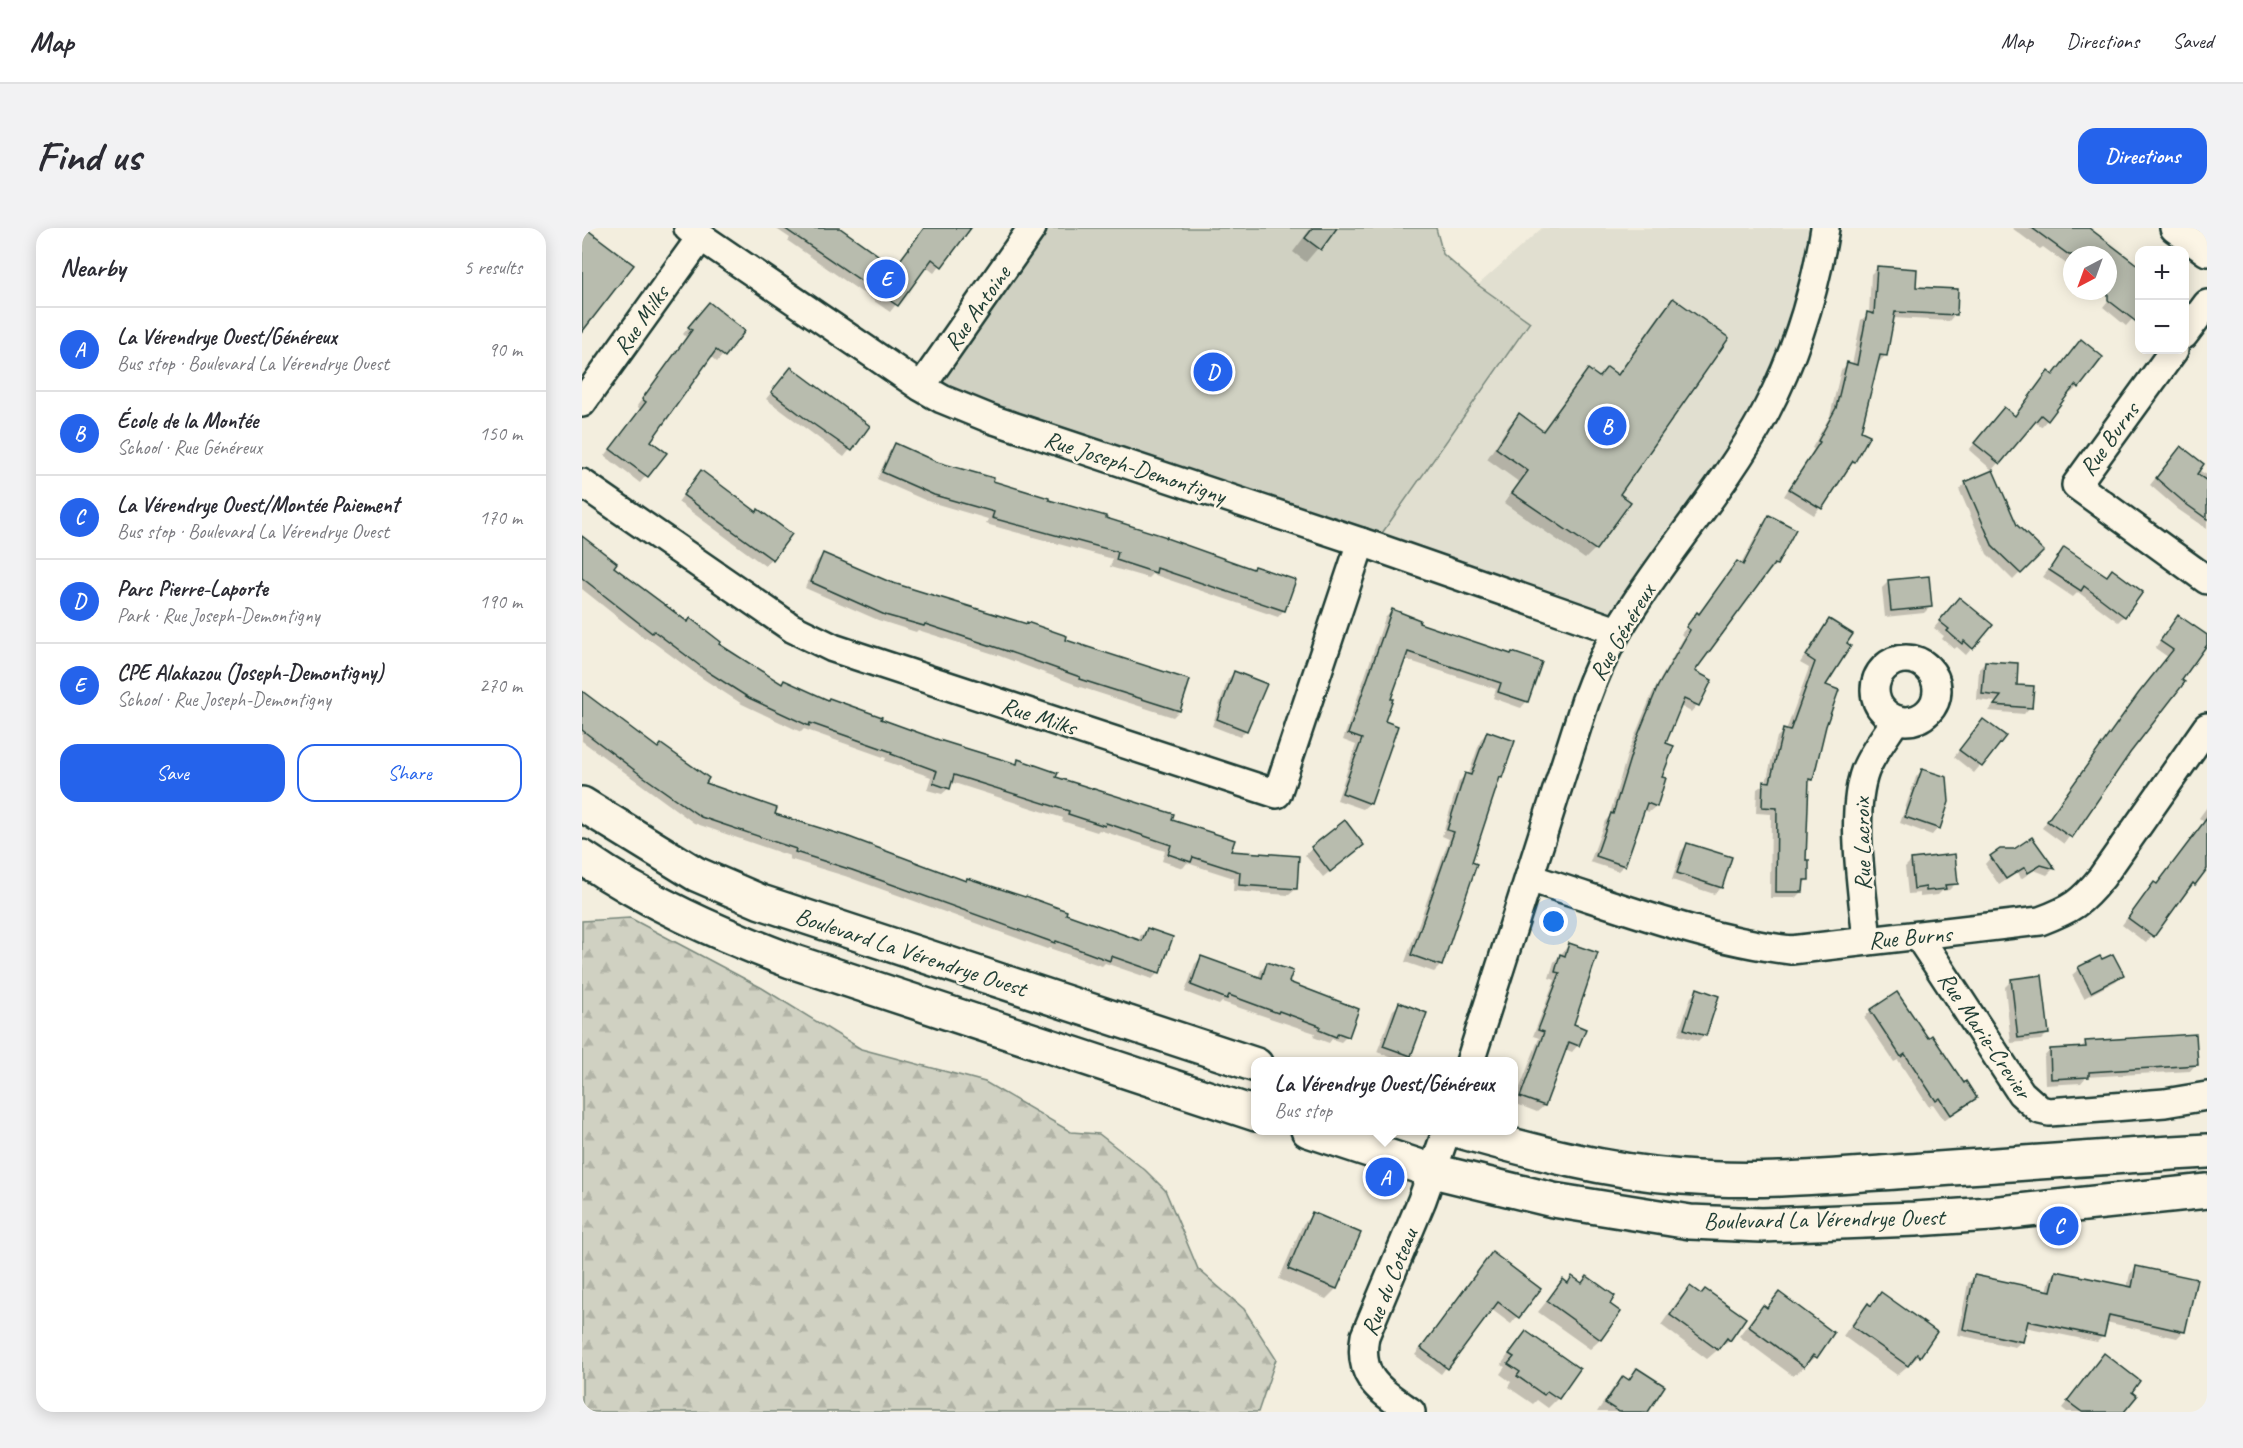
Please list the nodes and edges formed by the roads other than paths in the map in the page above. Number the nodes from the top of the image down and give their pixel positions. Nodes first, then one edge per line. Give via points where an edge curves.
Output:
1 (1032, 228) edge
2 (1825, 228) edge
3 (2174, 228) edge
4 (694, 232) edge
5 (2207, 252) edge
6 (2207, 304) edge
7 (2189, 328) edge
8 (2171, 354) edge
9 (921, 387) junction
10 (582, 403) edge
11 (582, 483) edge
12 (1361, 542) junction
13 (2207, 579) edge
14 (1617, 631) junction
15 (1896, 720) dead end
16 (2207, 727) edge
17 (582, 804) edge
18 (582, 857) edge
19 (1529, 878) junction
20 (1919, 937) junction
21 (1867, 941) junction
22 (1472, 1057) edge
23 (1251, 1063) edge
24 (2207, 1095) edge
25 (1251, 1112) edge
26 (1320, 1135) edge
27 (1446, 1135) edge
28 (1471, 1135) edge
29 (2207, 1151) edge
30 (1432, 1171) junction
31 (2207, 1191) edge
32 (2060, 1206) junction
33 (2207, 1207) edge
34 (1411, 1412) edge

1 - 9 street, Rue Antoine
2 - 14 street, Rue Généreux via 1813,292 1764,413
3 - 5 street
4 - 9 street, Rue Joseph-Demontigny
4 - 10 street, Rue Milks
6 - 7 street
8 - 13 street, Rue Burns via 2076,485
9 - 12 street, Rue Joseph-Demontigny via 991,419
11 - 12 street, Rue Milks via 770,615 812,639 1277,795
12 - 14 street, Rue Joseph-Demontigny
14 - 19 street, Rue Généreux via 1585,702
15 - 21 street, Rue Lacroix via 1865,771 1860,791 1858,828
16 - 20 street, Rue Burns via 2102,877 2071,909 2027,924
17 - 23 main road, Boulevard La Vérendrye Ouest via 696,874 761,902
18 - 25 main road, Boulevard La Vérendrye Ouest via 672,912 738,941
19 - 21 street, Rue Burns via 1718,937 1764,947 1791,950
19 - 22 street, Rue Généreux
20 - 21 street, Rue Burns
20 - 24 street, Rue Marie-Crevier via 2021,1093 2040,1110 2165,1103
26 - 30 main road, Boulevard La Vérendrye Ouest
27 - 30 street
28 - 29 main road, Boulevard La Vérendrye Ouest via 1611,1169 1754,1180
30 - 32 main road, Boulevard La Vérendrye Ouest via 1553,1200 1700,1222 1762,1225 1915,1219
30 - 34 street, Rue du Coteau via 1365,1336 1363,1350 1364,1365 1372,1380
31 - 32 main road, Boulevard La Vérendrye Ouest
32 - 33 main road

